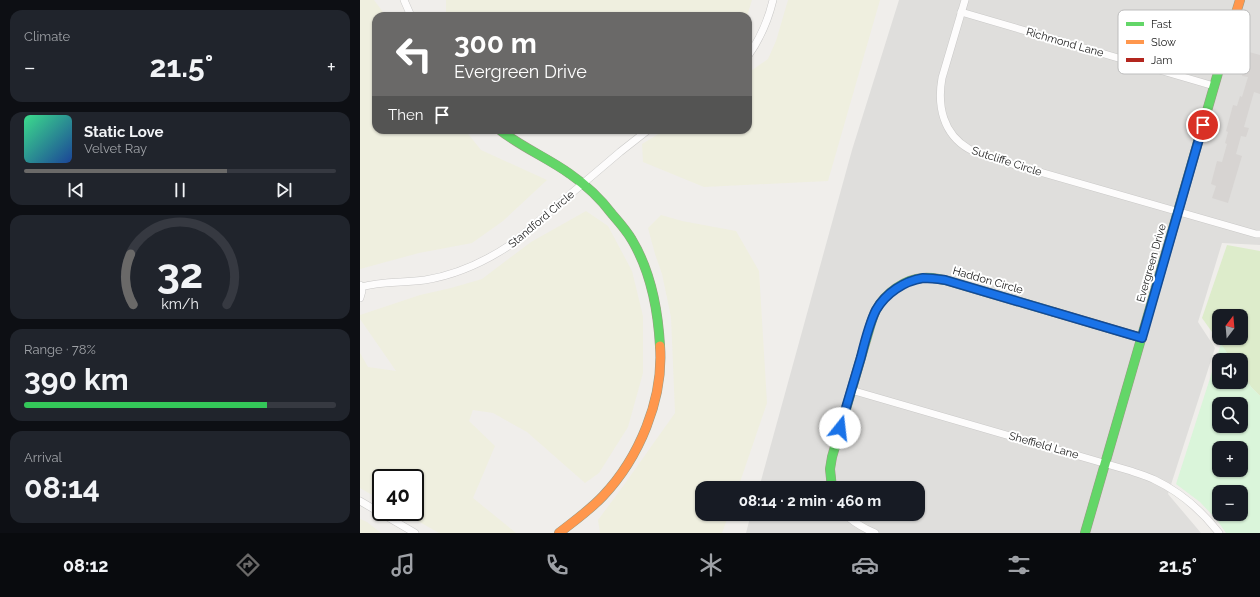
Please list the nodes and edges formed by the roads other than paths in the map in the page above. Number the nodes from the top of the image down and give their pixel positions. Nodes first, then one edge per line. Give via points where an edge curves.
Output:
1 (404, 0) edge
2 (773, 0) edge
3 (965, 0) edge
4 (1240, 0) edge
5 (1237, 10) edge
6 (409, 12) edge
7 (961, 12) junction
8 (752, 50) edge
9 (1118, 58) edge
10 (1173, 74) edge
11 (1218, 74) edge
12 (1214, 86) junction
13 (506, 134) edge
14 (643, 134) edge
15 (582, 184) junction
16 (1178, 212) junction
17 (1260, 234) edge
18 (361, 286) edge
19 (360, 298) edge
20 (1142, 338) junction
21 (851, 390) junction
22 (1105, 464) junction
23 (831, 481) edge
24 (360, 501) edge
25 (853, 521) edge
26 (415, 533) edge
27 (559, 533) edge
28 (875, 533) edge
29 (1085, 533) edge
30 (1220, 533) edge

1 - 6 street
2 - 8 street via 764,30
3 - 7 street, Sutcliffe Circle
4 - 5 street, Evergreen Drive
7 - 9 street, Richmond Lane
7 - 16 street, Sutcliffe Circle via 940,90 940,108 949,128 959,141 976,153
10 - 12 street, Richmond Lane
11 - 12 street, Evergreen Drive
12 - 16 street, Evergreen Drive
13 - 15 street
14 - 15 street, Standford Circle
15 - 18 street, Standford Circle via 513,243 466,268 426,280
15 - 27 street via 600,199 632,239 651,283 658,310 660,370 648,424 632,457 599,501
16 - 17 street, Sutcliffe Circle
16 - 20 street, Evergreen Drive
18 - 19 street, Standford Circle
20 - 21 street, Haddon Circle via 945,280 923,278 902,285 884,299 876,310
20 - 22 street, Evergreen Drive
21 - 22 street, Sheffield Lane
21 - 23 street, Haddon Circle via 832,457
22 - 29 street, Evergreen Drive
22 - 30 street, Sheffield Lane via 1154,480 1176,492 1206,516
24 - 26 street
25 - 28 street

